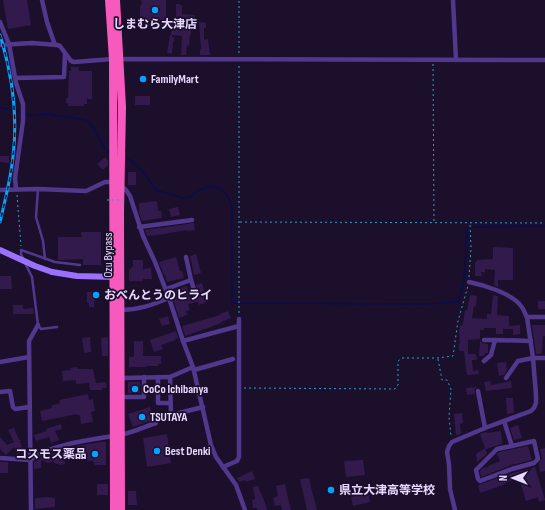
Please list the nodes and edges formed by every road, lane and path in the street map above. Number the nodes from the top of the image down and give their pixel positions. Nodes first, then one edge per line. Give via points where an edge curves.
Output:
1 (42, 0) edge
2 (109, 0) edge
3 (116, 0) edge
4 (239, 0) edge
5 (453, 0) edge
6 (0, 22) edge
7 (9, 44) junction
8 (0, 45) edge
9 (55, 45) junction
10 (65, 54) junction
11 (116, 59) junction
12 (239, 59) junction
13 (433, 60) junction
14 (456, 60) junction
15 (545, 60) edge
16 (15, 78) junction
17 (117, 183) junction
18 (16, 189) junction
19 (38, 189) junction
20 (0, 190) edge
21 (107, 200) dead end
22 (123, 200) dead end
23 (192, 220) dead end
24 (240, 222) junction
25 (434, 223) junction
26 (470, 223) junction
27 (545, 223) edge
28 (139, 227) junction
29 (0, 250) edge
30 (21, 250) junction
31 (186, 257) dead end
32 (45, 259) junction
33 (80, 265) dead end
34 (117, 277) junction
35 (191, 280) junction
36 (469, 282) junction
37 (166, 289) junction
38 (195, 293) dead end
39 (169, 298) junction
40 (120, 310) junction
41 (527, 317) junction
42 (545, 317) edge
43 (239, 320) joint
44 (38, 325) junction
45 (239, 326) junction
46 (57, 328) dead end
47 (484, 340) dead end
48 (495, 340) junction
49 (531, 340) junction
50 (183, 341) junction
51 (29, 357) junction
52 (437, 358) junction
53 (533, 358) junction
54 (545, 358) edge
55 (233, 359) dead end
56 (484, 361) dead end
57 (0, 362) edge
58 (193, 369) junction
59 (144, 377) junction
60 (158, 377) junction
61 (170, 377) junction
62 (121, 378) junction
63 (506, 378) dead end
64 (240, 388) junction
65 (478, 390) dead end
66 (0, 392) edge
67 (121, 397) junction
68 (170, 403) junction
69 (29, 407) junction
70 (203, 407) junction
71 (171, 415) junction
72 (504, 421) junction
73 (485, 428) junction
74 (118, 435) junction
75 (452, 442) junction
76 (512, 446) junction
77 (0, 458) edge
78 (30, 460) junction
79 (223, 467) junction
80 (31, 510) edge
81 (114, 510) edge
82 (121, 510) edge
83 (245, 510) edge
84 (455, 510) edge

1 - 9 street
2 - 11 highway, Ozu Bypass
3 - 11 highway, Ozu Bypass
4 - 12 path
5 - 14 street
6 - 7 street
7 - 8 street
7 - 9 street
7 - 16 street
9 - 10 street via 60,46
10 - 11 street via 74,62
10 - 16 street via 64,77
11 - 12 street
11 - 17 highway, Ozu Bypass via 122,107
12 - 13 street
12 - 24 path
13 - 14 street
13 - 25 path
14 - 15 street
16 - 18 street via 23,104
17 - 19 street via 105,182 86,191
17 - 28 street via 130,196
17 - 34 highway, Ozu Bypass
18 - 19 street
18 - 20 street
18 - 30 path
19 - 32 lane via 36,217
21 - 22 path, bridge
23 - 28 street
24 - 25 path
24 - 43 path
25 - 26 path
26 - 27 path
26 - 36 path
28 - 37 street
29 - 34 main road, bridge via 52,272 77,276
30 - 32 lane
30 - 44 lane via 32,277
31 - 35 street
32 - 33 lane
34 - 40 highway, Ozu Bypass
34 - 74 highway, Ozu Bypass
35 - 37 street
35 - 38 street
36 - 41 street via 485,285 508,296 521,306
36 - 52 path via 452,356
37 - 39 street
39 - 40 street via 144,308
39 - 50 street
40 - 62 highway, Ozu Bypass
41 - 42 street
41 - 49 street
43 - 45 street
44 - 46 lane via 41,328
44 - 51 street via 29,341
45 - 50 street
45 - 64 street
47 - 48 street
48 - 49 street
48 - 56 street via 491,355
49 - 53 street
50 - 58 street
51 - 57 street
51 - 69 street
52 - 64 path via 402,358 398,361 398,385 395,389
52 - 75 path via 442,380 447,380 451,390 449,417
53 - 54 street
53 - 63 street via 518,361
53 - 72 street via 536,394 534,408
55 - 58 street
58 - 61 street
58 - 70 street
59 - 60 street
59 - 62 street
59 - 67 street via 144,397
60 - 61 street
60 - 68 street via 158,402
61 - 68 street
62 - 67 highway, Ozu Bypass
64 - 79 street via 239,457 237,461
65 - 73 street
66 - 69 street via 10,391 13,407
67 - 74 highway, Ozu Bypass
68 - 71 street
69 - 78 street
70 - 71 street
70 - 79 street via 211,445
71 - 74 street via 156,423
72 - 73 street
72 - 76 street
73 - 75 street
74 - 78 street via 75,443
74 - 81 highway, Ozu Bypass
74 - 82 highway, Ozu Bypass
75 - 84 street via 447,452 450,489
76 - 76 street via 534,441 538,459 534,463 480,481 476,470 497,449
77 - 78 street
78 - 80 street
79 - 83 street via 236,485

